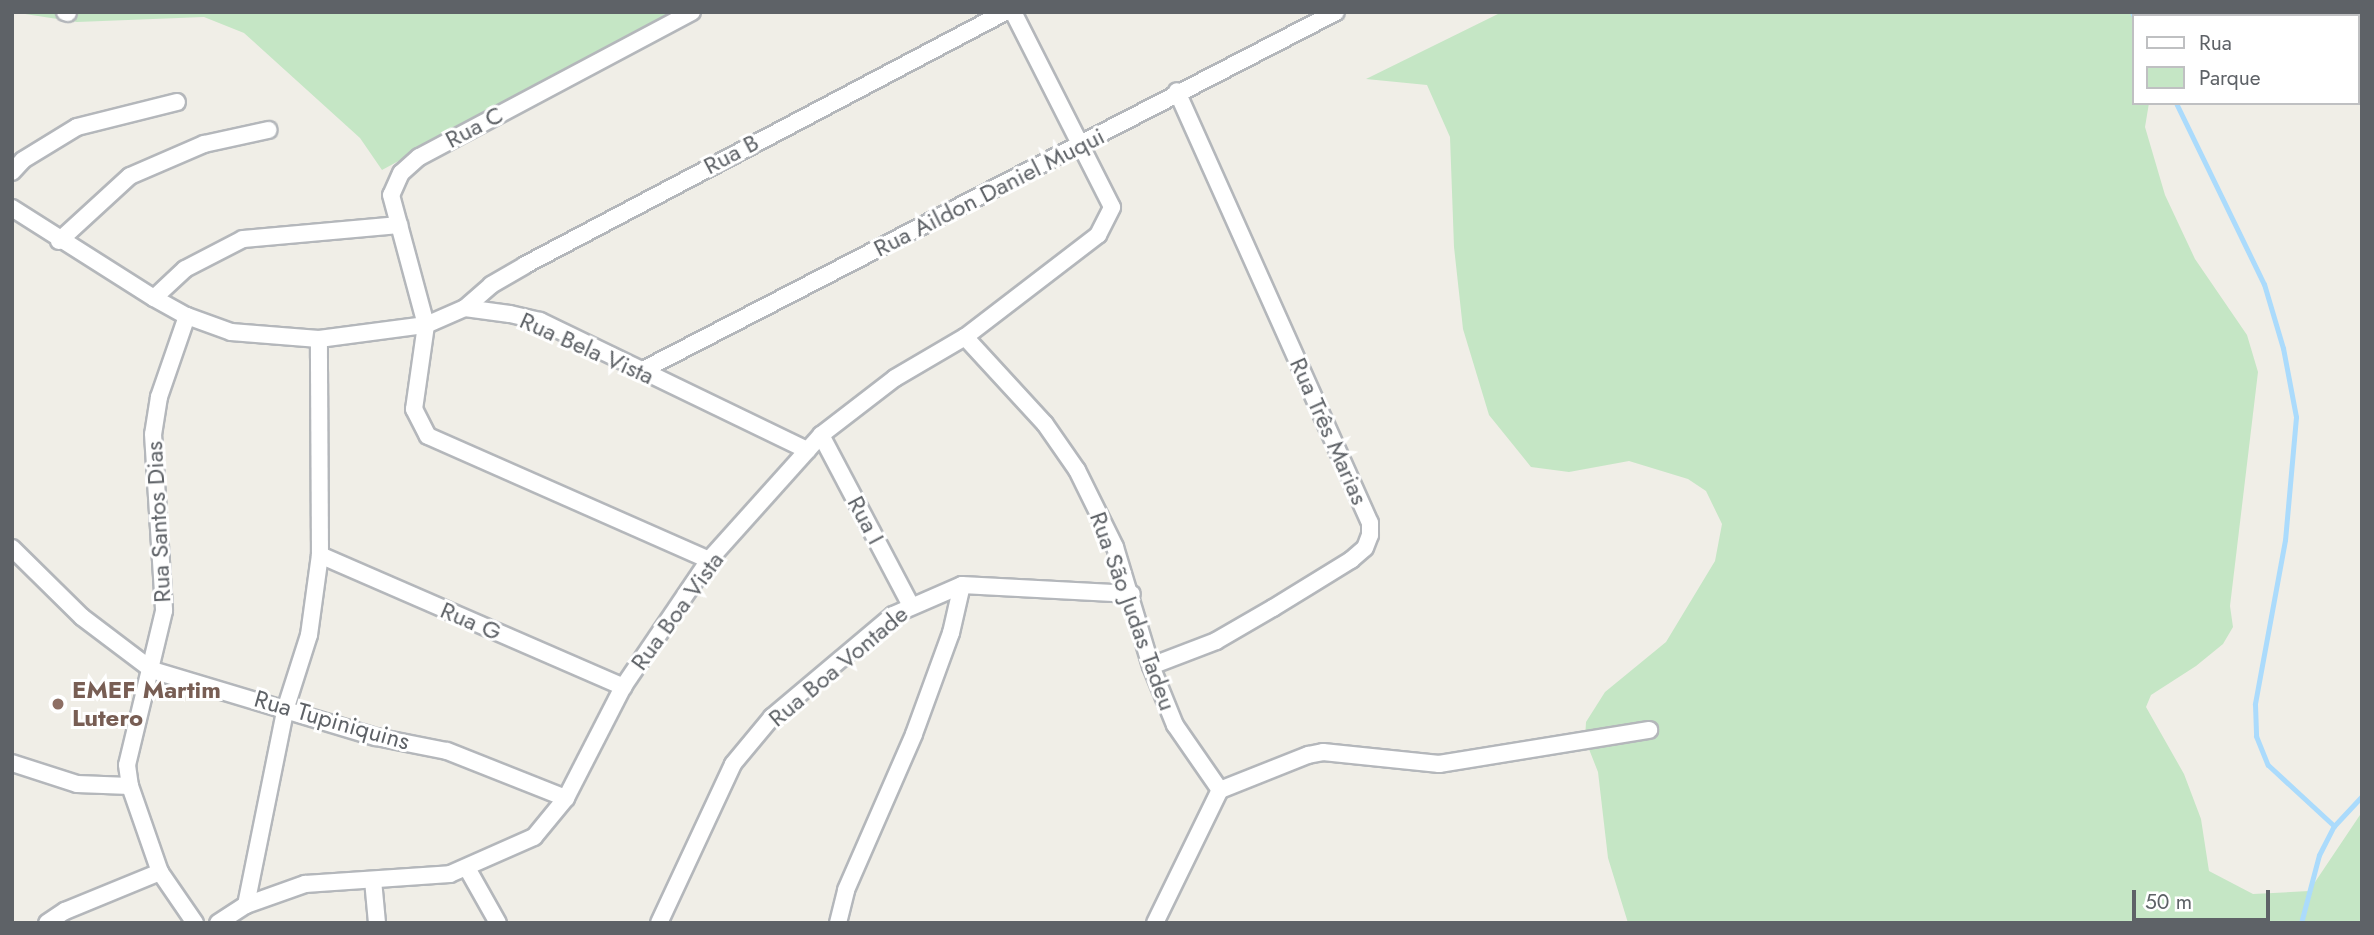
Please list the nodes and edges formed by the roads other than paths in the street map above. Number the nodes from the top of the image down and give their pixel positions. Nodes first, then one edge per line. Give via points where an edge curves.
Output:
1 (691, 12) edge
2 (1005, 12) edge
3 (1013, 12) edge
4 (1336, 12) edge
5 (1177, 91) junction
6 (177, 102) dead end
7 (268, 130) dead end
8 (1083, 145) junction
9 (12, 172) edge
10 (12, 208) edge
11 (399, 225) junction
12 (59, 242) junction
13 (154, 298) junction
14 (465, 308) junction
15 (187, 316) junction
16 (426, 325) junction
17 (965, 337) junction
18 (319, 339) junction
19 (641, 371) junction
20 (821, 435) junction
21 (807, 450) junction
22 (12, 548) edge
23 (320, 555) junction
24 (709, 560) junction
25 (962, 585) junction
26 (1132, 594) junction
27 (910, 604) junction
28 (1151, 666) junction
29 (152, 670) junction
30 (623, 687) junction
31 (286, 707) junction
32 (1649, 730) dead end
33 (12, 763) edge
34 (130, 786) junction
35 (1220, 790) junction
36 (566, 798) junction
37 (467, 868) junction
38 (160, 872) junction
39 (373, 880) junction
40 (246, 905) junction
41 (47, 923) edge
42 (195, 923) edge
43 (218, 923) edge
44 (377, 923) edge
45 (499, 923) edge
46 (659, 923) edge
47 (838, 923) edge
48 (1155, 923) edge

1 - 11 street, Rua C via 419,157 393,187
2 - 14 street, Rua B via 525,265 491,285
3 - 8 street
4 - 5 street, Rua Aildon Daniel Muqui
5 - 8 street, Rua Aildon Daniel Muqui
5 - 28 street, Rua Três Marias via 1370,523 1370,535 1365,548 1351,560 1273,608 1216,641
6 - 9 street via 76,127
7 - 12 street via 204,144 130,176
8 - 17 street, Rua Boa Vista via 1112,206 1105,226 1086,247
8 - 19 street, Rua Aildon Daniel Muqui
10 - 12 street
11 - 13 street via 243,239 185,269
11 - 16 street, Rua C
12 - 13 street
13 - 15 street
14 - 16 street
14 - 19 street, Rua Bela Vista via 540,321
15 - 18 street via 256,337
15 - 29 street, Rua Santos Dias via 159,397 153,434 165,596
16 - 18 street
16 - 24 street via 414,409 428,436
17 - 20 street, Rua Boa Vista via 895,377
17 - 26 street, Rua São Judas Tadeu via 1045,424 1077,470 1115,547
18 - 23 street
19 - 21 street, Rua Bela Vista
20 - 21 street, Rua Boa Vista
20 - 27 street, Rua I
21 - 24 street, Rua Boa Vista
22 - 29 street, Rua Tupiniquins via 82,617
23 - 30 street, Rua G
23 - 31 street via 309,635
24 - 30 street, Rua Boa Vista
25 - 26 street, Rua Boa Vontade
25 - 27 street, Rua Boa Vontade
25 - 47 street via 951,633 919,722 846,890
26 - 28 street, Rua São Judas Tadeu
27 - 46 street, Rua Boa Vontade via 835,662 758,733 733,765
28 - 35 street, Rua São Judas Tadeu via 1175,725
29 - 31 street, Rua Tupiniquins
29 - 34 street, Rua Santos Dias via 128,754
30 - 36 street, Rua Boa Vista
31 - 36 street, Rua Tupiniquins via 376,737 473,759
31 - 40 street
32 - 35 street via 1439,764 1323,752
33 - 34 street via 77,784
34 - 38 street, Rua Santos Dias
35 - 48 street
36 - 37 street, Rua Boa Vista via 534,837
37 - 39 street, Rua Boa Vista via 431,878
37 - 45 street
38 - 41 street via 65,911
38 - 42 street, Rua Santos Dias
39 - 40 street, Rua Boa Vista via 315,882
39 - 44 street
40 - 43 street, Rua Boa Vista

